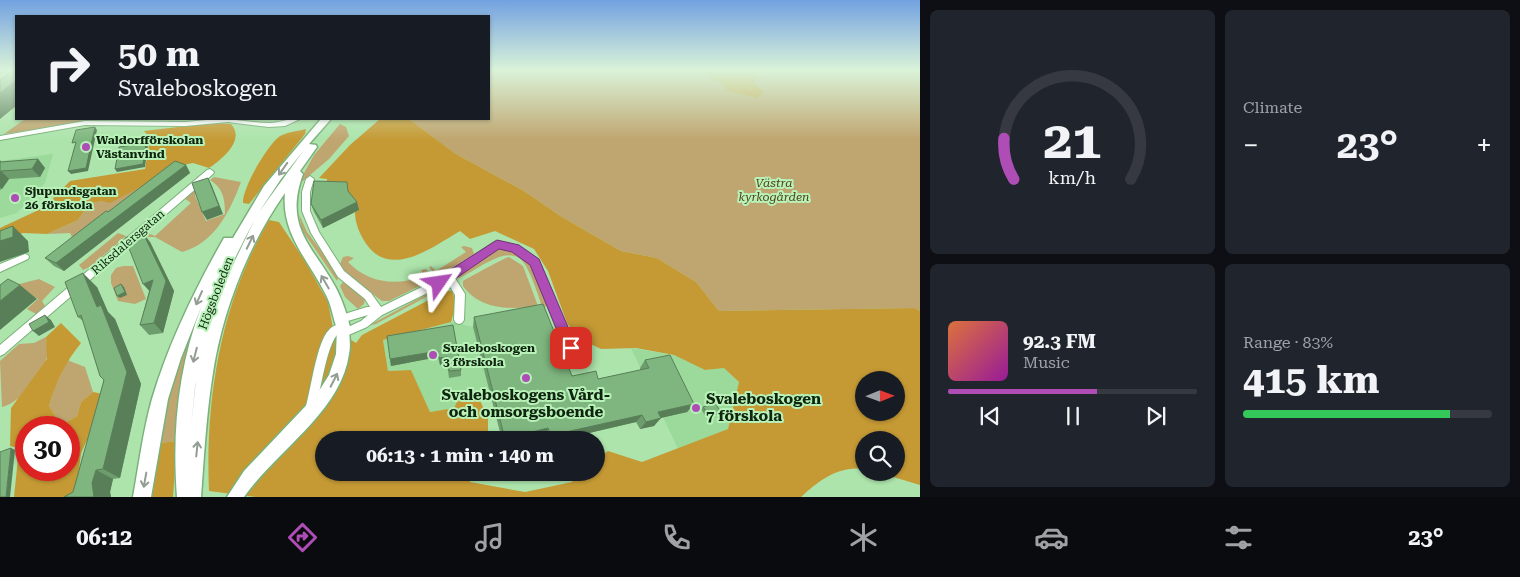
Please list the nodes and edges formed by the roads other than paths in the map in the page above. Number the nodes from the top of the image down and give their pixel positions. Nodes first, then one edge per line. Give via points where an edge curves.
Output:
1 (228, 120) edge
2 (228, 120) edge
3 (293, 120) edge
4 (325, 120) edge
5 (335, 120) edge
6 (201, 121) edge
7 (0, 138) edge
8 (308, 151) junction
9 (210, 172) dead end
10 (310, 179) dead end
11 (289, 210) junction
12 (306, 211) junction
13 (253, 213) junction
14 (26, 257) dead end
15 (0, 268) edge
16 (449, 277) junction
17 (379, 312) junction
18 (459, 320) dead end
19 (343, 326) junction
20 (0, 351) edge
21 (584, 360) dead end
22 (306, 420) junction
23 (142, 497) edge
24 (186, 497) edge
25 (192, 497) edge
26 (235, 497) edge

1 - 3 street via 278,124
2 - 6 street
4 -> 13 main road, Högsboleden via 288,162
5 - 8 main road, Högsboleden
6 - 7 street via 85,123
8 - 11 main road via 294,178
25 -> 8 main road, Högsboleden via 204,379 215,328 234,273 262,217
9 - 20 street, Riksdalersgatan
10 - 12 street
11 - 12 street
19 -> 11 main road via 333,295 294,232
12 - 17 street via 315,233 341,274 350,284 365,292
13 -> 23 main road via 229,241 211,272 184,332 160,399
13 -> 24 main road, Högsboleden via 219,280 191,370 184,414 182,462
14 - 15 street
16 - 17 street
16 - 18 street via 460,294
16 - 21 street via 497,244 524,253 535,262 566,340
17 - 19 street via 364,324
19 - 22 street via 331,333 327,341
22 -> 19 street via 337,375 344,352
22 - 26 street via 259,465

